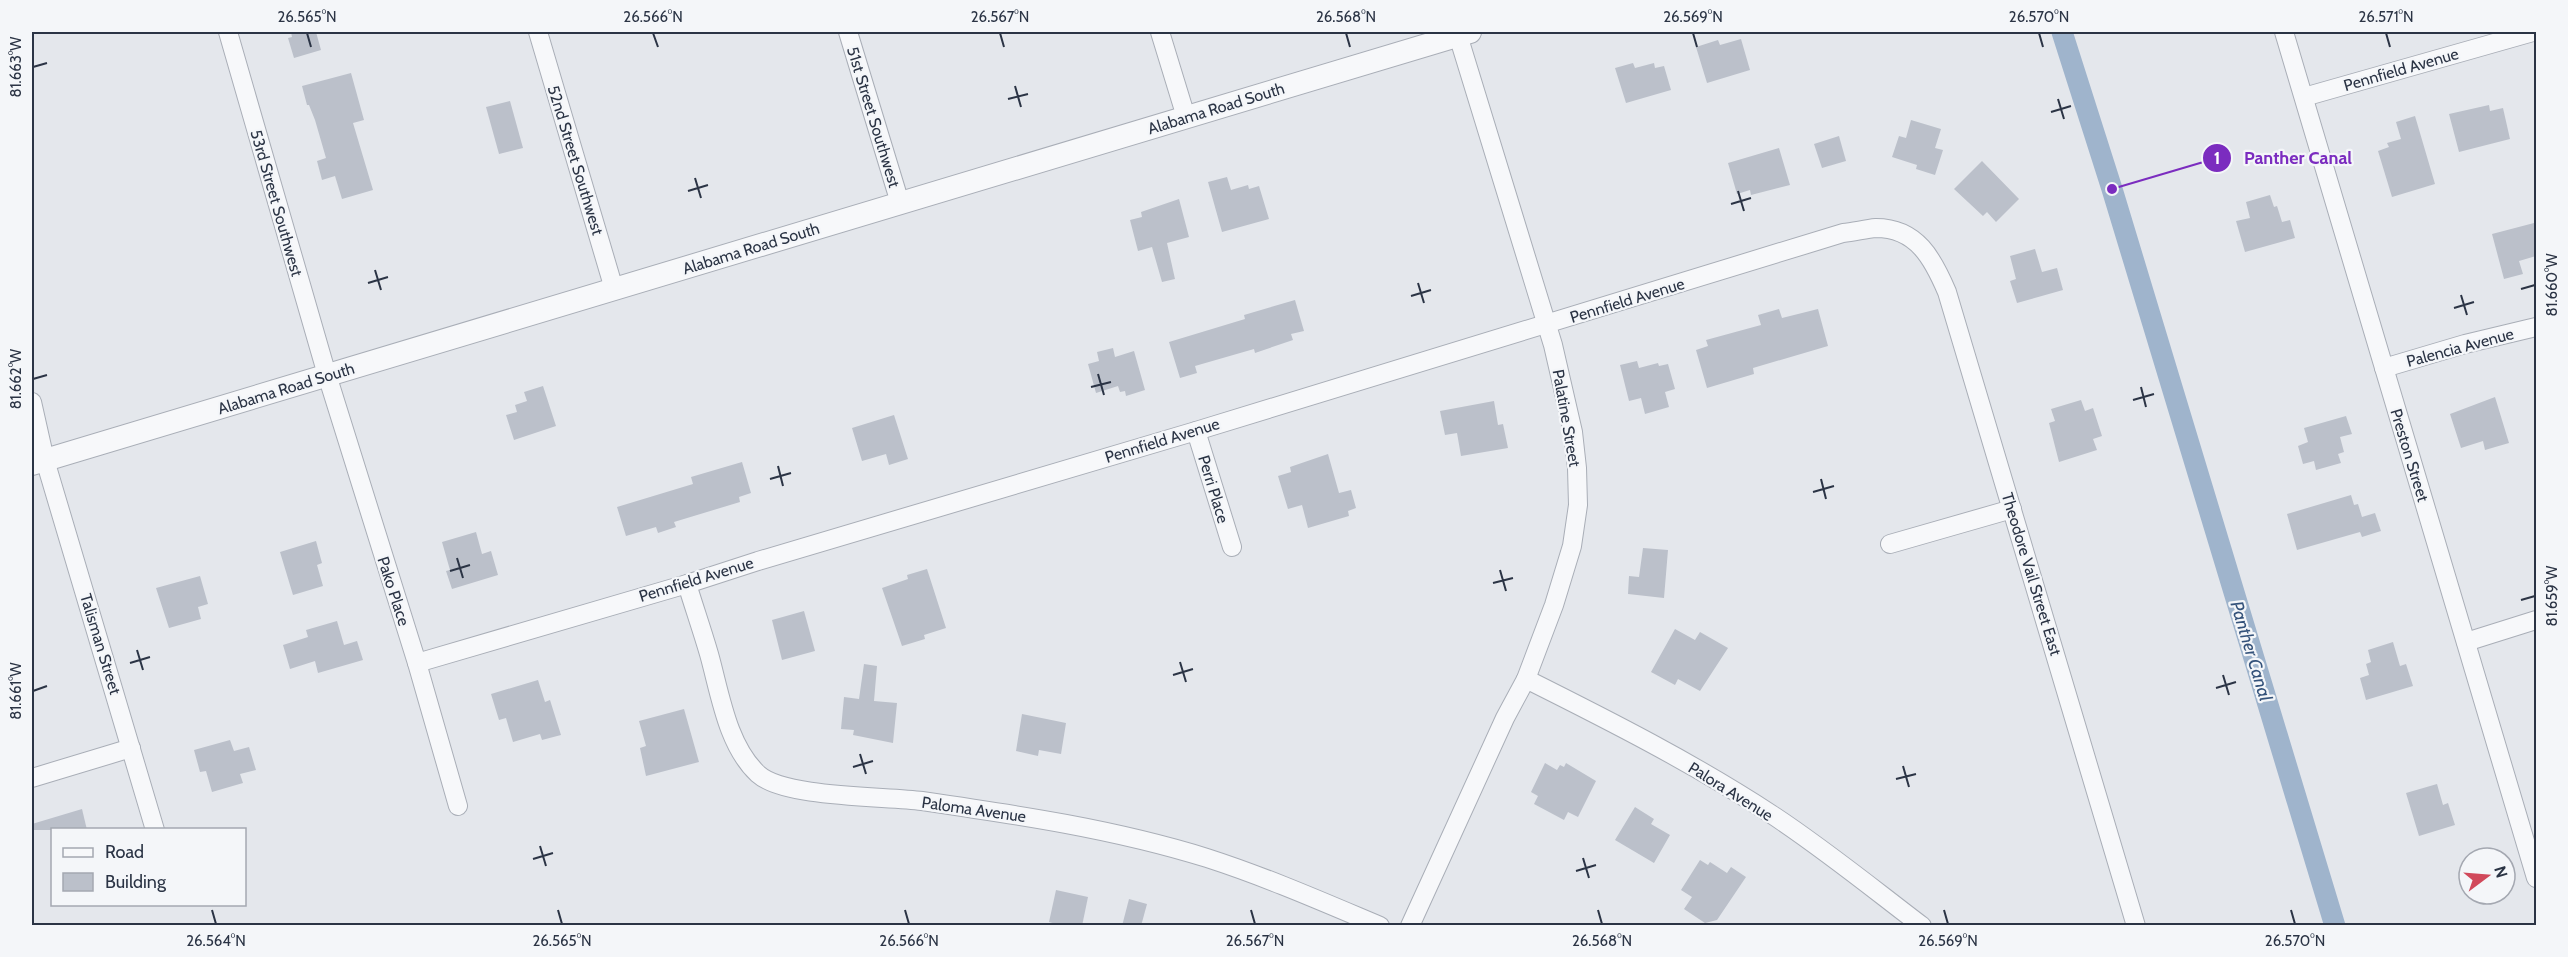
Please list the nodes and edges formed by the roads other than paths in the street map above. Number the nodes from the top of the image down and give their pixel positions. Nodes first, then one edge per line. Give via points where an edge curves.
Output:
1 (228, 32) edge
2 (538, 32) edge
3 (848, 32) edge
4 (1160, 32) edge
5 (2284, 32) edge
6 (2533, 32) edge
7 (1462, 33) edge
8 (2304, 97) junction
9 (1186, 117) junction
10 (900, 203) junction
11 (1906, 235) joint
12 (614, 289) junction
13 (1546, 325) junction
14 (2536, 327) edge
15 (2385, 368) junction
16 (327, 375) junction
17 (32, 402) edge
18 (1196, 431) junction
19 (38, 462) edge
20 (2012, 509) junction
21 (1890, 544) dead end
22 (1232, 547) dead end
23 (687, 584) junction
24 (2536, 620) edge
25 (2466, 642) junction
26 (417, 663) junction
27 (1527, 680) junction
28 (131, 748) junction
29 (32, 778) edge
30 (458, 806) dead end
31 (154, 828) edge
32 (2536, 878) edge
33 (1380, 926) edge
34 (1410, 926) edge
35 (1922, 926) edge
36 (2136, 926) edge

1 - 16 street, 53rd Street Southwest
2 - 12 street, 52nd Street Southwest
3 - 10 street, 51st Street Southwest
4 - 9 street
5 - 8 street, Preston Street
6 - 8 street, Pennfield Avenue
7 - 9 street, Alabama Road South
7 - 13 street, Palatine Street
8 - 15 street, Preston Street
9 - 10 street, Alabama Road South
10 - 12 street, Alabama Road South
11 - 13 street, Pennfield Avenue via 1877,228 1844,233
11 - 20 street, Theodore Vail Street East via 1926,250 1947,292
12 - 16 street, Alabama Road South
13 - 18 street, Pennfield Avenue
13 - 27 street, Palatine Street via 1573,432 1578,505 1572,546
14 - 15 street, Palencia Avenue
15 - 25 street, Preston Street
16 - 19 street, Alabama Road South
16 - 26 street, Pako Place
17 - 19 street, Talisman Street
18 - 22 street, Perri Place
18 - 23 street, Pennfield Avenue
19 - 28 street, Talisman Street
20 - 21 street
20 - 36 street, Theodore Vail Street East
23 - 26 street, Pennfield Avenue
23 - 33 street, Paloma Avenue via 726,714 740,750 760,775 798,791 913,800 1110,832 1255,874
24 - 25 street
25 - 32 street, Preston Street
26 - 30 street, Pako Place
27 - 34 street, Palatine Street via 1505,718
27 - 35 street, Palora Avenue via 1652,743 1747,799
28 - 29 street
28 - 31 street, Talisman Street

